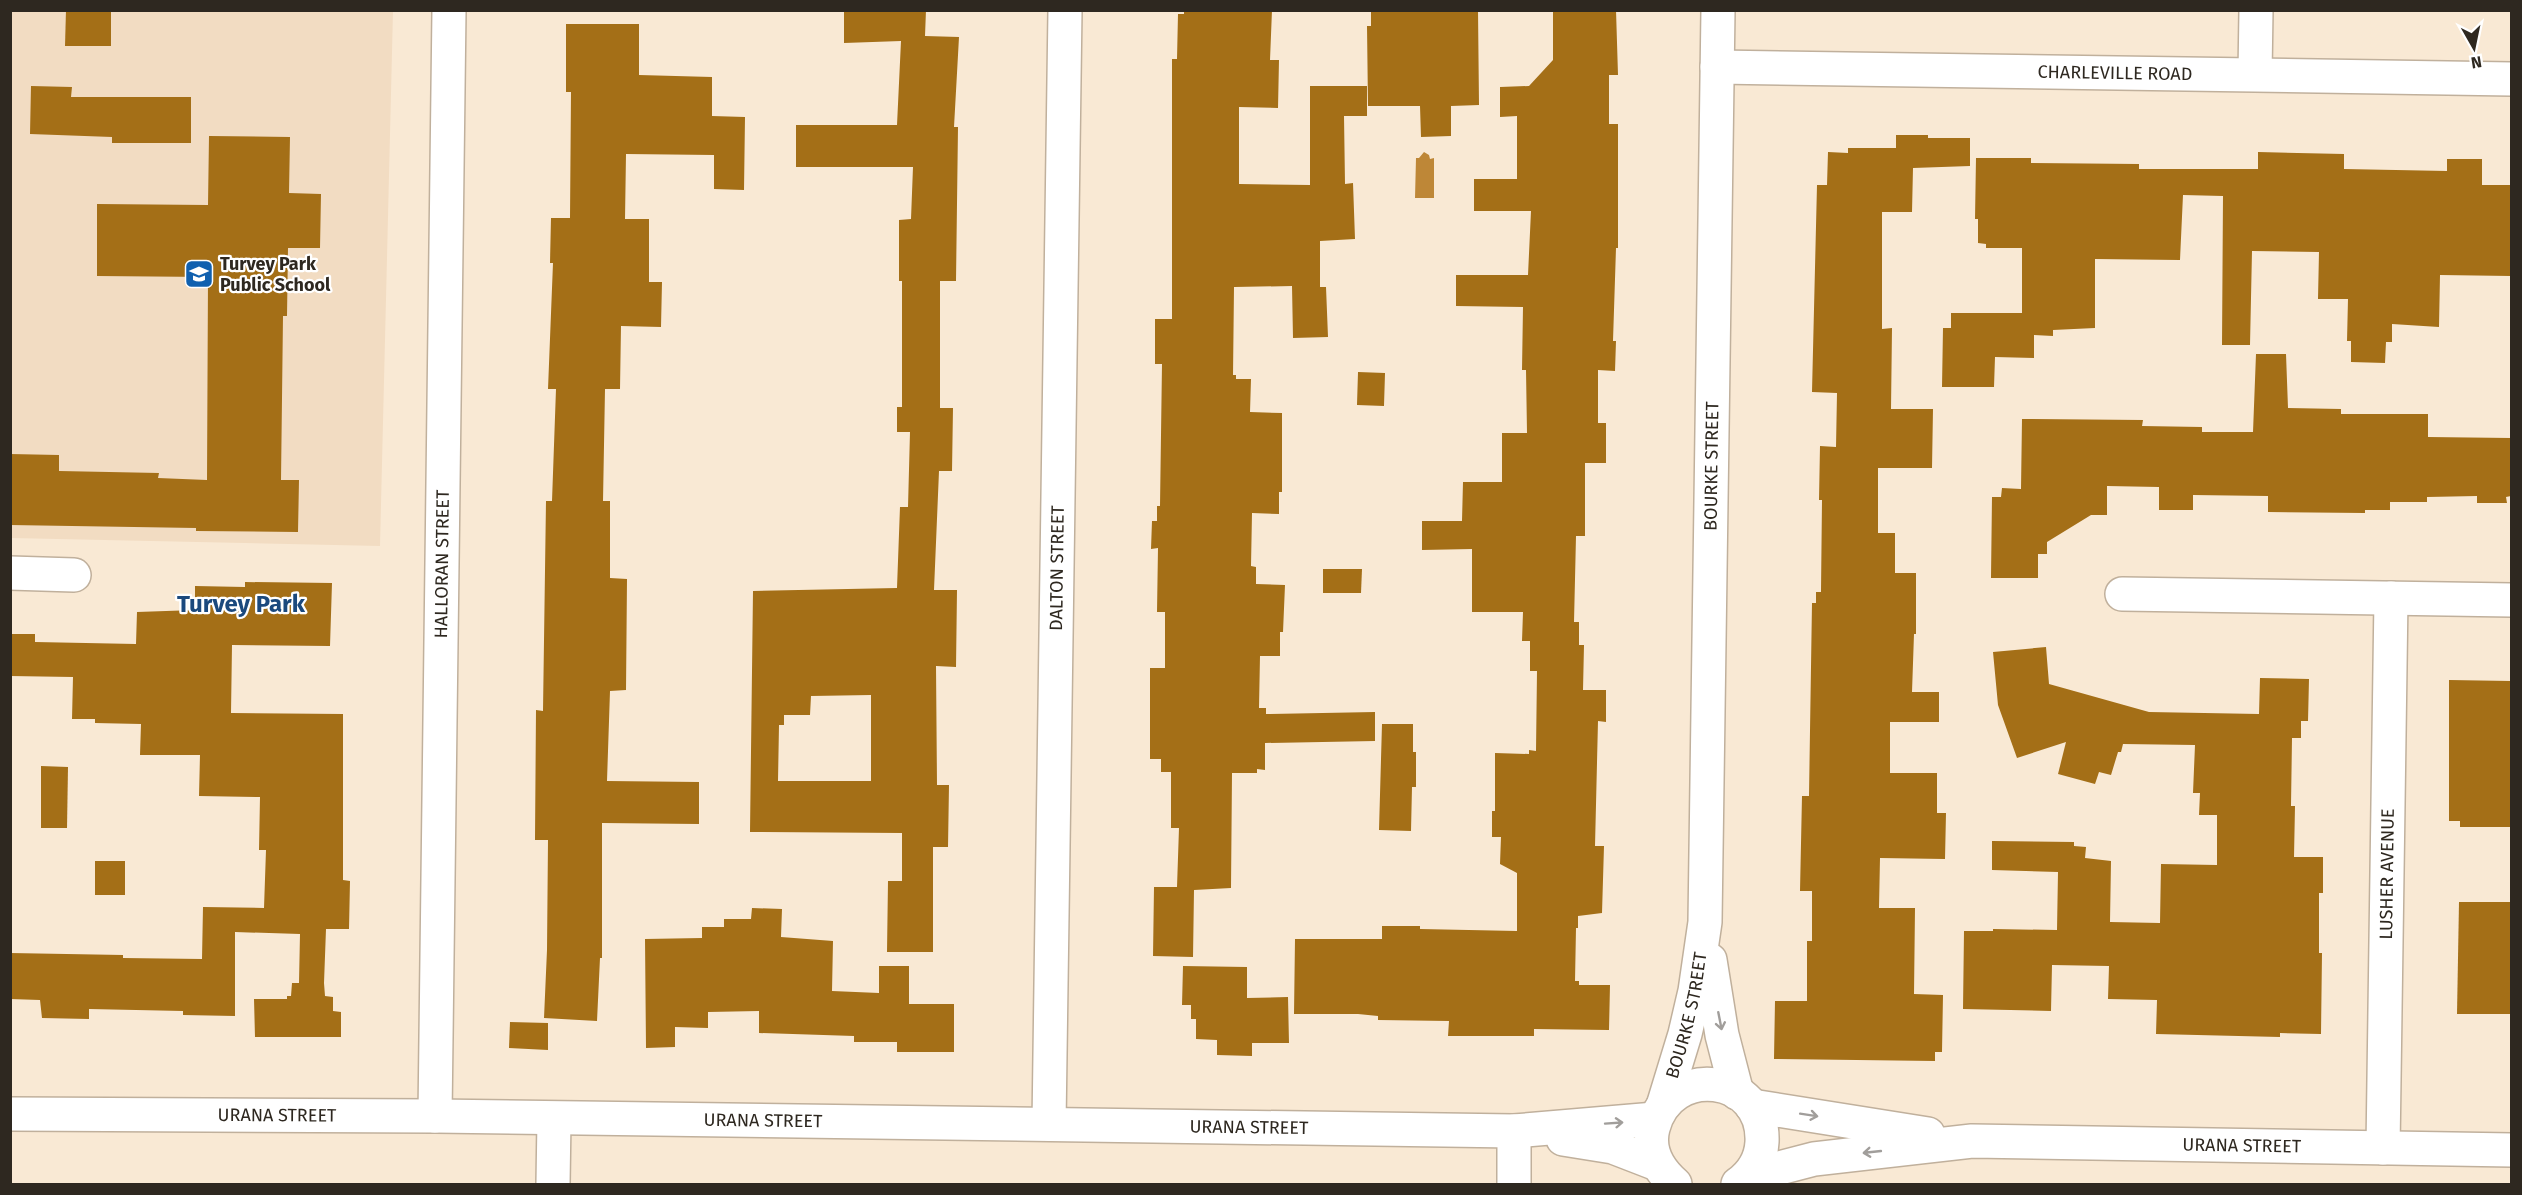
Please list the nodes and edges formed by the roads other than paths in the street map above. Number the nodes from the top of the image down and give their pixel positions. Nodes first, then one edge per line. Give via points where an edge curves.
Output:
1 (450, 10) edge
2 (1065, 10) edge
3 (1718, 10) edge
4 (2256, 10) edge
5 (1717, 68) junction
6 (2255, 74) junction
7 (2511, 79) edge
8 (10, 573) edge
9 (74, 575) dead end
10 (2122, 594) dead end
11 (2391, 598) junction
12 (2511, 600) edge
13 (1705, 922) junction
14 (1744, 1099) junction
15 (1659, 1112) junction
16 (10, 1114) edge
17 (435, 1116) junction
18 (554, 1119) junction
19 (1049, 1125) junction
20 (1514, 1131) junction
21 (1972, 1140) junction
22 (2382, 1148) junction
23 (2511, 1150) edge
24 (1666, 1177) edge
25 (1745, 1181) edge
26 (553, 1185) edge
27 (1514, 1185) edge

1 - 17 street, HALLORAN STREET
2 - 19 street, DALTON STREET
3 - 5 street, BOURKE STREET
4 - 6 street
5 - 6 street, CHARLEVILLE ROAD
5 - 13 street, BOURKE STREET
6 - 7 street, CHARLEVILLE ROAD
8 - 9 street
10 - 11 street
11 - 12 street
11 - 22 street, LUSHER AVENUE
13 -> 14 street, BOURKE STREET via 1714,993
13 - 15 street, BOURKE STREET via 1686,1034
14 - 15 street, URANA STREET via 1718,1085 1697,1085 1684,1088
14 -> 21 street, URANA STREET
14 - 25 street, BOURKE STREET via 1759,1119 1762,1133 1762,1149
20 -> 15 street, URANA STREET
15 - 24 street, BOURKE STREET via 1652,1149
16 - 17 street, URANA STREET
17 - 18 street, URANA STREET
18 - 19 street, URANA STREET
18 - 26 street
19 - 20 street, URANA STREET
20 - 24 street, URANA STREET via 1613,1148
20 - 27 street
21 - 22 street, URANA STREET
21 -> 25 street, URANA STREET via 1819,1158
22 - 23 street, URANA STREET

